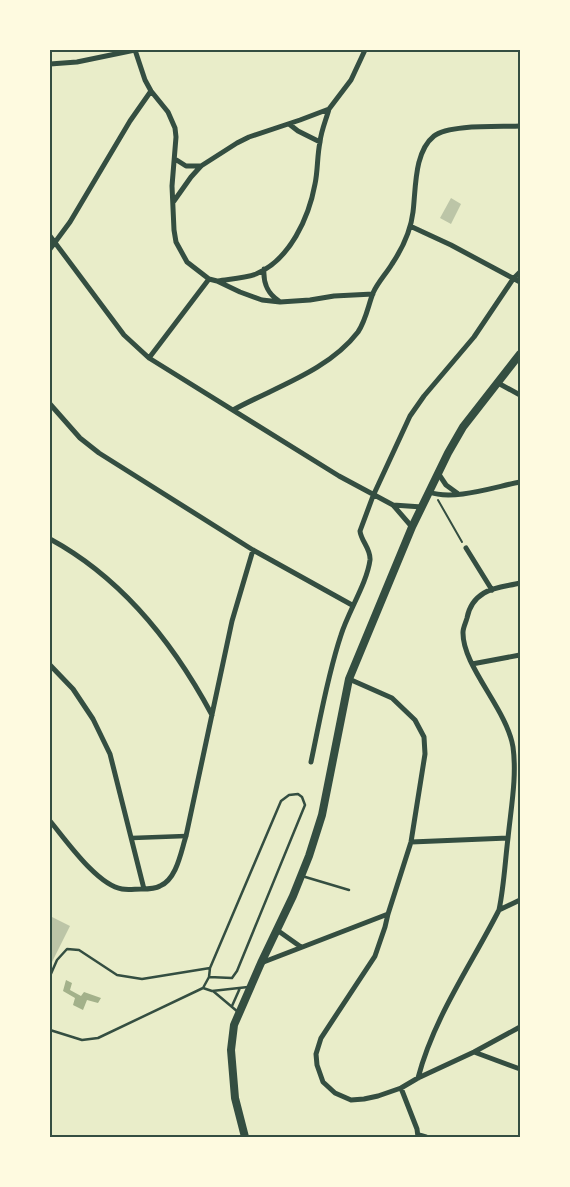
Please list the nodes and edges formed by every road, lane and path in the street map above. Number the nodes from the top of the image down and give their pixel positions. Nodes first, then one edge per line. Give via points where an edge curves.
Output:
1 (135, 50) edge
2 (365, 50) edge
3 (50, 64) edge
4 (151, 91) junction
5 (329, 108) junction
6 (290, 124) junction
7 (520, 126) edge
8 (320, 142) junction
9 (175, 159) junction
10 (201, 166) junction
11 (174, 202) junction
12 (410, 226) junction
13 (50, 236) edge
14 (56, 242) junction
15 (50, 249) edge
16 (264, 269) junction
17 (520, 272) edge
18 (208, 279) junction
19 (512, 279) junction
20 (217, 281) junction
21 (520, 282) edge
22 (373, 294) junction
23 (280, 302) junction
24 (520, 354) edge
25 (149, 358) junction
26 (498, 383) junction
27 (520, 395) edge
28 (50, 404) edge
29 (233, 410) junction
30 (438, 473) junction
31 (520, 482) edge
32 (432, 493) junction
33 (457, 494) junction
34 (373, 496) junction
35 (393, 505) junction
36 (422, 507) junction
37 (412, 527) junction
38 (50, 539) edge
39 (466, 548) joint
40 (253, 550) junction
41 (520, 583) edge
42 (492, 590) junction
43 (352, 606) junction
44 (520, 655) edge
45 (472, 664) junction
46 (50, 665) edge
47 (349, 679) junction
48 (212, 715) junction
49 (311, 762) dead end
50 (50, 821) edge
51 (186, 836) junction
52 (132, 838) junction
53 (508, 838) junction
54 (411, 842) junction
55 (301, 876) junction
56 (144, 889) junction
57 (349, 890) dead end
58 (520, 900) edge
59 (500, 910) junction
60 (388, 914) junction
61 (277, 930) junction
62 (301, 947) junction
63 (261, 963) junction
64 (210, 968) junction
65 (50, 976) edge
66 (209, 977) junction
67 (250, 987) junction
68 (203, 988) junction
69 (240, 988) junction
70 (212, 990) junction
71 (232, 1006) junction
72 (240, 1013) junction
73 (520, 1028) edge
74 (50, 1030) edge
75 (474, 1052) junction
76 (520, 1069) edge
77 (418, 1078) junction
78 (401, 1088) junction
79 (418, 1136) edge
80 (245, 1137) edge
81 (426, 1137) edge

1 - 3 street
1 - 4 street
2 - 5 street via 351,80
4 - 9 street via 172,120 176,137
4 - 14 street
5 - 6 street
5 - 8 street
6 - 8 street via 298,132
6 - 10 street via 249,137
7 - 12 street via 460,128 434,136 420,159
8 - 16 street via 316,183 303,222 286,249
9 - 10 street via 186,166
9 - 11 street
10 - 11 street
11 - 18 street via 176,242 187,262
12 - 19 street via 458,248
12 - 22 street via 393,264
13 - 14 street
14 - 15 street
14 - 25 street via 124,335
16 - 20 street
16 - 23 street via 268,291
17 - 19 street
18 - 20 street
18 - 25 street
19 - 21 street
19 - 34 street via 474,338 410,416
20 - 23 street via 262,300
22 - 23 street
22 - 29 street via 359,330 337,354
24 - 26 main road
25 - 29 street
26 - 27 street
26 - 30 main road via 456,438
28 - 40 street via 80,438 99,453
29 - 34 street
30 - 32 main road
30 - 33 street
31 - 33 street
32 - 33 street
32 - 36 main road
32 - 39 path
34 - 35 street
34 - 43 street via 360,531 370,560
35 - 36 street
35 - 37 street
36 - 37 main road
37 - 47 main road
38 - 48 street via 79,556 119,588 170,647
39 - 42 street
40 - 43 street
40 - 48 street via 232,621
41 - 42 street
42 - 45 street via 473,602 463,633
43 - 49 street via 333,660
44 - 45 street
45 - 53 street via 505,722 513,746
46 - 52 street via 78,697 110,754
47 - 54 street via 392,698 415,720 424,737 423,779
47 - 55 main road via 322,815
48 - 51 street
50 - 56 street via 98,878 122,890
51 - 52 street
51 - 56 street via 170,878 160,886
52 - 56 street
53 - 54 street
53 - 59 street
54 - 60 street
55 - 57 lane
55 - 61 main road
58 - 59 street
59 - 77 street via 434,1031
60 - 62 street
60 - 78 street via 374,956 321,1038 316,1059 323,1082 342,1097 364,1099
61 - 62 street
61 - 63 main road
62 - 63 street
63 - 67 main road
64 - 65 lane via 142,979 117,975 79,950 67,949 57,960
64 - 66 lane
64 - 66 lane via 281,801 289,795 298,794 305,805 237,970 232,978
66 - 68 lane
67 - 69 lane
67 - 72 main road
68 - 70 lane
68 - 74 lane via 98,1038 82,1040
69 - 70 lane
69 - 71 lane
70 - 71 lane
71 - 72 lane
72 - 80 main road via 234,1025 231,1050 235,1098
73 - 75 street
75 - 76 street
75 - 77 street
77 - 78 street
78 - 79 street
79 - 81 street

